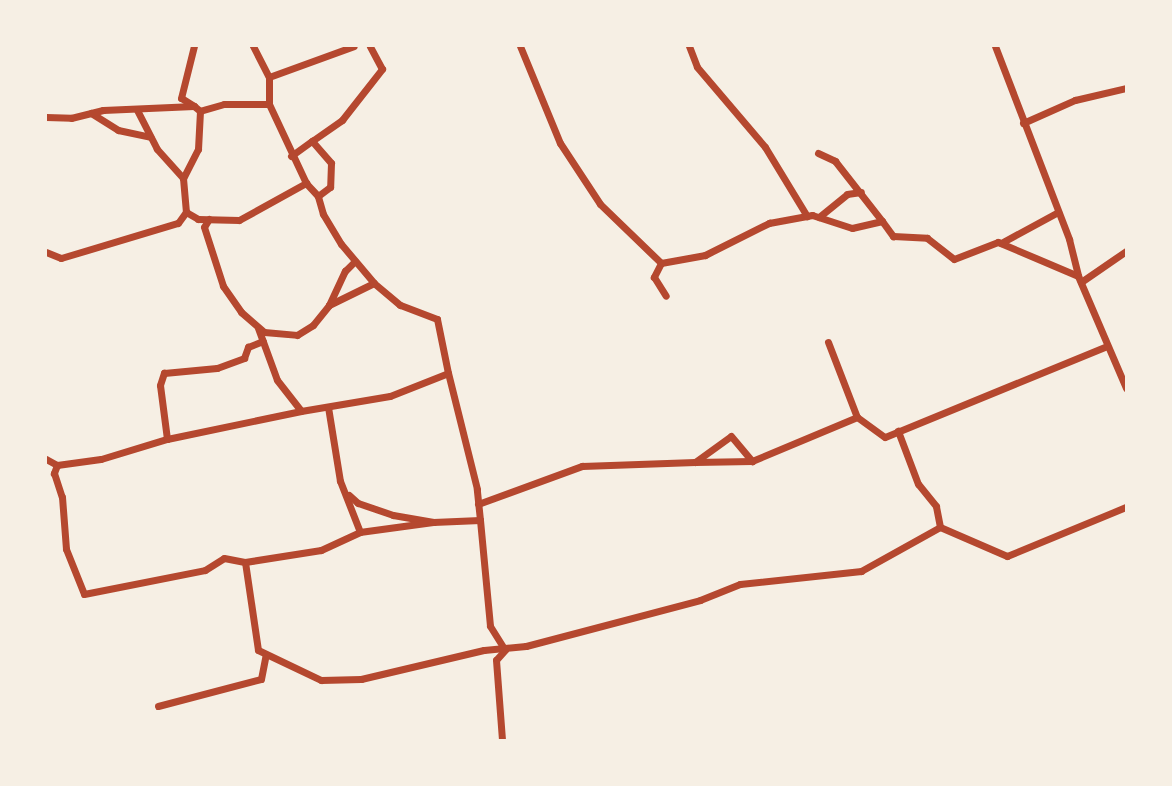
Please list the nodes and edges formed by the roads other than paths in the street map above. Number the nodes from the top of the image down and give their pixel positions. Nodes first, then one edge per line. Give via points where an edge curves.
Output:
1 (194, 46) edge
2 (253, 46) edge
3 (354, 46) edge
4 (370, 46) edge
5 (520, 46) edge
6 (689, 46) edge
7 (995, 46) edge
8 (269, 78) junction
9 (1126, 88) edge
10 (269, 104) junction
11 (197, 108) junction
12 (137, 110) junction
13 (91, 113) junction
14 (46, 117) edge
15 (1023, 122) junction
16 (151, 138) junction
17 (312, 141) junction
18 (818, 153) dead end
19 (291, 156) junction
20 (183, 178) junction
21 (306, 183) junction
22 (861, 192) junction
23 (318, 196) junction
24 (186, 212) junction
25 (1058, 212) junction
26 (807, 216) junction
27 (819, 217) junction
28 (209, 219) junction
29 (882, 221) junction
30 (1001, 243) junction
31 (1126, 251) edge
32 (46, 252) edge
33 (355, 261) junction
34 (661, 263) junction
35 (1079, 279) junction
36 (374, 283) junction
37 (666, 296) dead end
38 (329, 305) junction
39 (257, 328) junction
40 (263, 341) junction
41 (828, 342) dead end
42 (1107, 346) junction
43 (448, 373) junction
44 (1126, 388) edge
45 (328, 407) junction
46 (301, 411) junction
47 (857, 417) junction
48 (898, 431) junction
49 (167, 439) junction
50 (46, 459) edge
51 (752, 461) junction
52 (695, 463) junction
53 (57, 465) junction
54 (345, 492) junction
55 (478, 504) junction
56 (1126, 507) edge
57 (480, 520) junction
58 (433, 522) junction
59 (940, 527) junction
60 (360, 532) junction
61 (245, 562) junction
62 (505, 650) junction
63 (265, 654) junction
64 (158, 706) dead end
65 (502, 740) edge

1 - 11 street via 181,97
2 - 8 street
3 - 8 street
4 - 17 street via 382,69 342,120
5 - 34 street via 560,143 600,204
6 - 26 street via 697,67 765,147
7 - 15 street
8 - 10 street
9 - 15 street via 1076,100
10 - 11 street
10 - 19 street
11 - 12 street
11 - 20 street via 198,149
12 - 13 street
12 - 16 street
13 - 14 street
13 - 16 street via 118,130
15 - 25 street
16 - 20 street
17 - 19 street
17 - 23 street via 331,163 333,180
18 - 22 street via 835,161
19 - 21 street
20 - 24 street
21 - 23 street
21 - 28 street via 239,220
22 - 27 street via 847,194
22 - 29 street
23 - 33 street via 323,214
24 - 28 street
24 - 32 street via 178,223 61,258
25 - 30 street
25 - 35 street
26 - 27 street
26 - 34 street via 769,223 705,255
27 - 29 street via 852,228
28 - 39 street via 204,227 223,286
29 - 30 street via 893,236 927,238 954,259
30 - 35 street
31 - 35 street
33 - 36 street
33 - 38 street via 345,271
34 - 37 street via 654,277
35 - 42 street
36 - 38 street
36 - 43 street via 400,304 437,319
38 - 39 street via 313,325 297,335
39 - 40 street
40 - 46 street via 277,380
40 - 49 street via 248,347 244,358 216,368 164,373 160,385
41 - 47 street
42 - 44 street
42 - 48 street
43 - 45 street via 390,396
43 - 55 street
45 - 46 street
45 - 54 street
46 - 49 street
47 - 48 street via 885,437
47 - 51 street
48 - 59 street via 918,484 936,506
49 - 53 street via 101,459
50 - 53 street
51 - 52 street
51 - 52 street via 730,436
52 - 55 street via 582,466
53 - 61 street via 54,473 62,497 66,549 84,594 205,570 224,558
54 - 58 street via 358,503
54 - 60 street
55 - 57 street
56 - 59 street via 1007,556
57 - 58 street
57 - 62 street via 490,626
58 - 60 street
59 - 62 street via 861,571 740,584 700,600
60 - 61 street via 321,550
61 - 63 street via 257,650
62 - 63 street via 484,650 361,679 321,680
62 - 65 street via 496,660
63 - 64 street via 261,679

